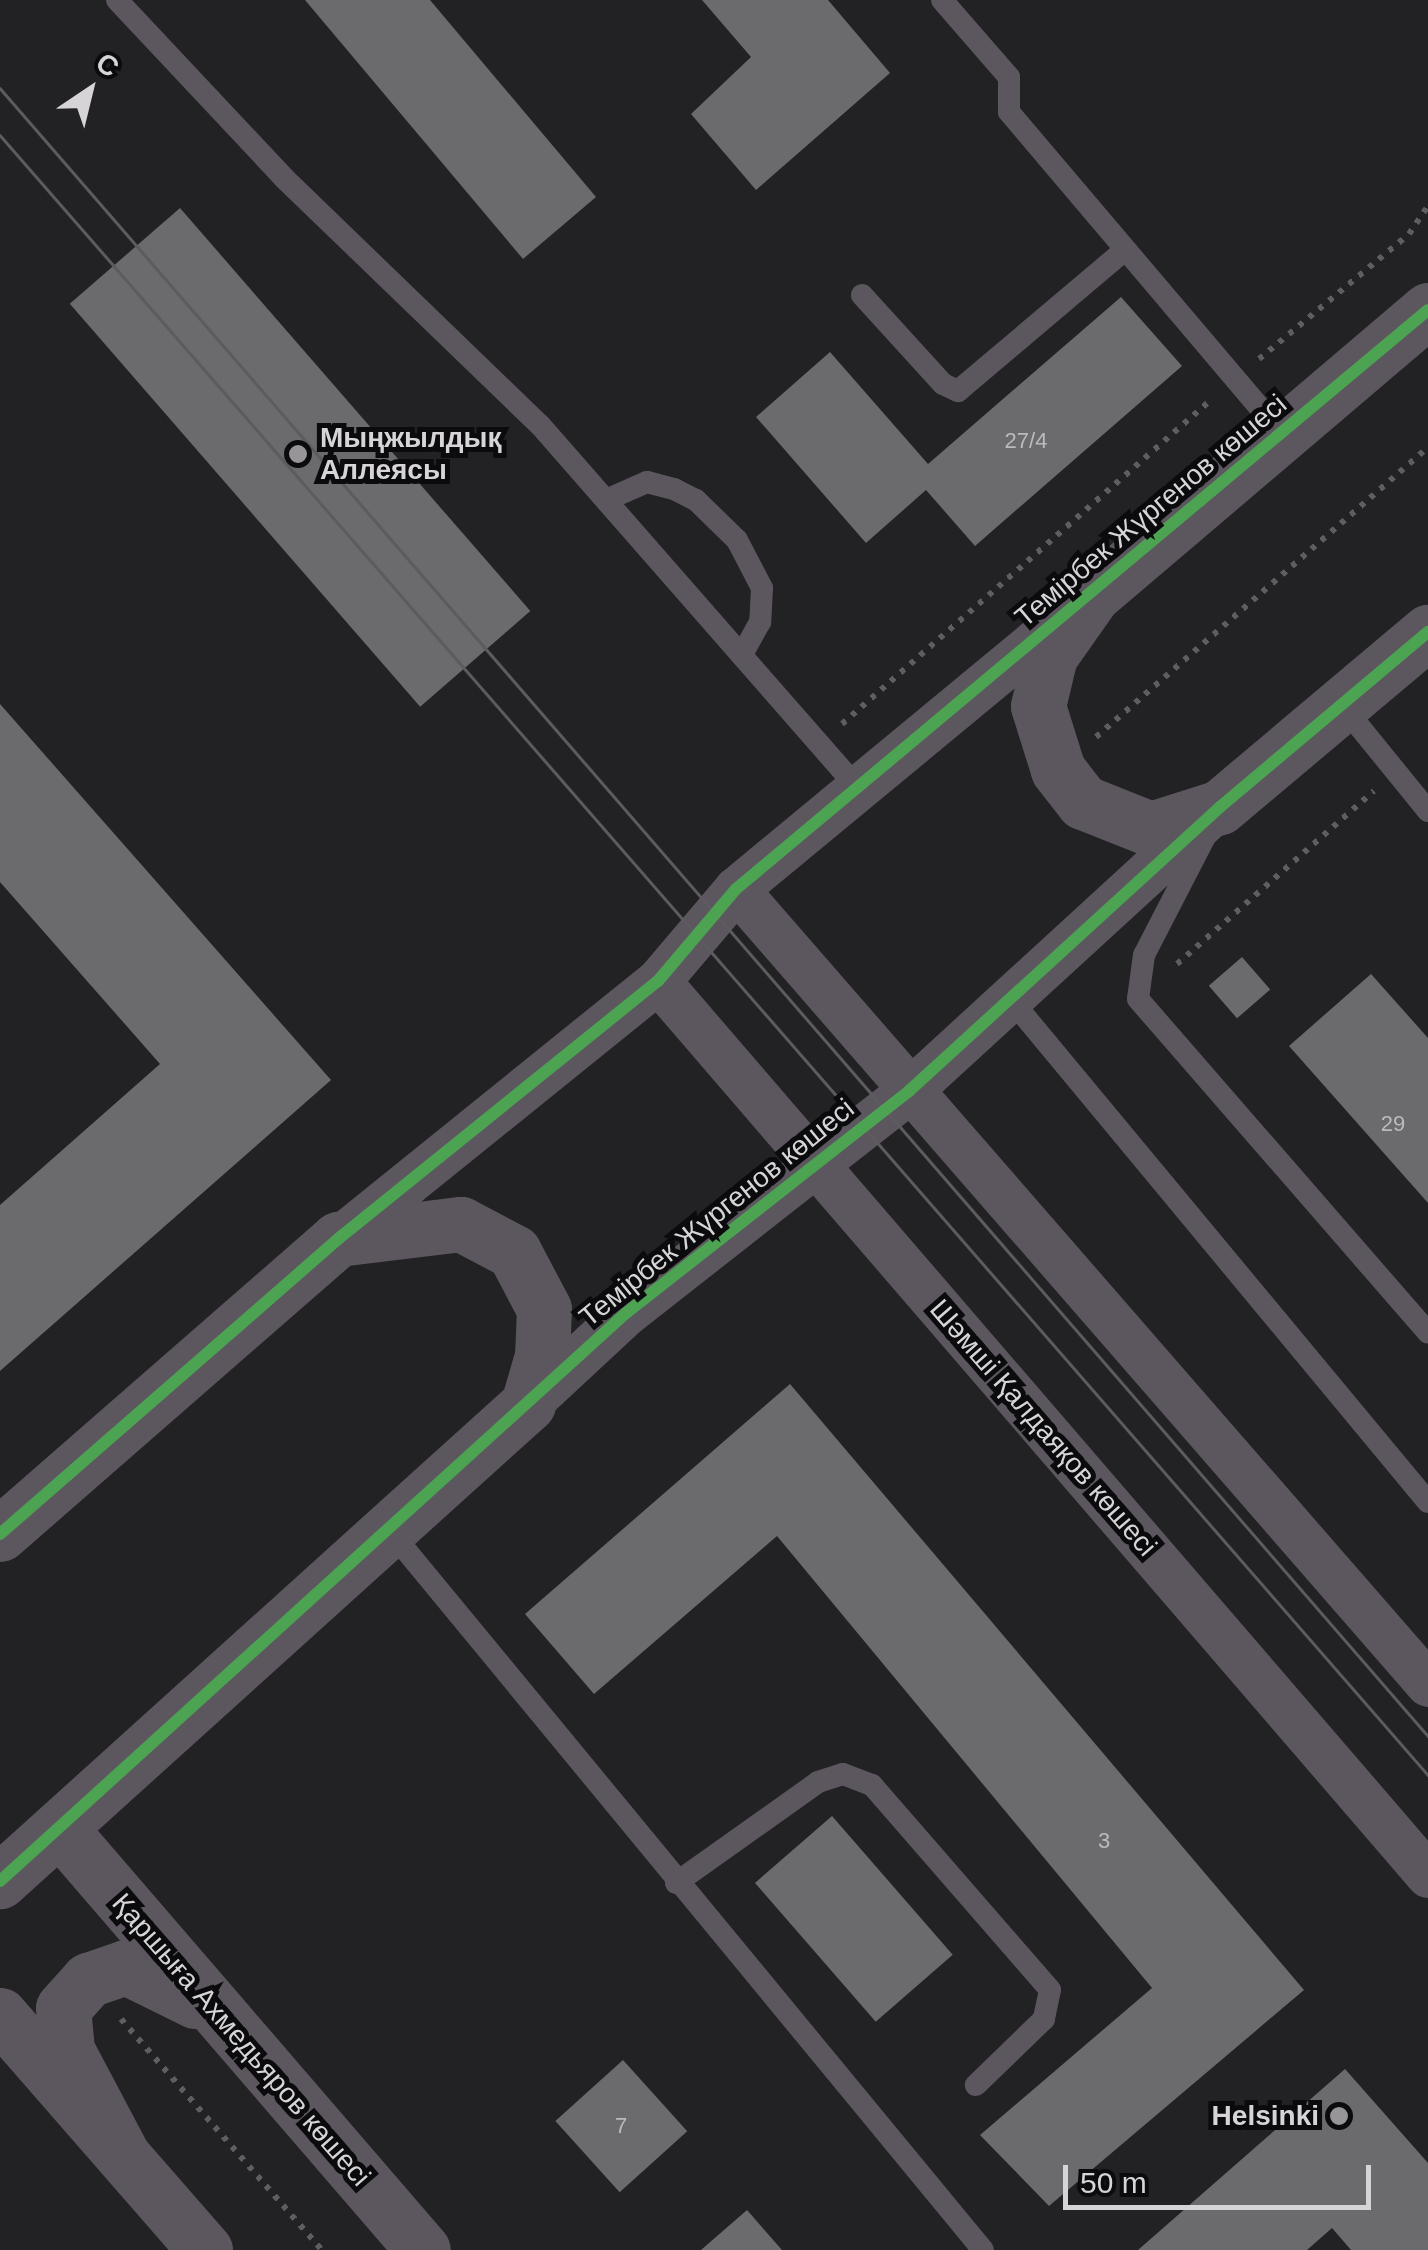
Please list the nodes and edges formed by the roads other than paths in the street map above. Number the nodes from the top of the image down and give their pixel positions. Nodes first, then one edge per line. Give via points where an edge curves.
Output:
1 (117, 0) edge
2 (942, 0) edge
3 (1125, 250) junction
4 (862, 295) dead end
5 (1428, 310) edge
6 (1282, 434) junction
7 (606, 500) junction
8 (1093, 594) junction
9 (1428, 632) edge
10 (742, 655) junction
11 (1342, 704) junction
12 (858, 788) junction
13 (1220, 807) junction
14 (1428, 810) edge
15 (736, 889) junction
16 (658, 981) junction
17 (1012, 1000) junction
18 (908, 1090) junction
19 (817, 1165) junction
20 (338, 1240) junction
21 (1428, 1333) edge
22 (528, 1404) junction
23 (1428, 1502) edge
24 (390, 1531) junction
25 (0, 1534) edge
26 (1428, 1684) edge
27 (61, 1830) junction
28 (1428, 1875) edge
29 (0, 1881) edge
30 (676, 1882) junction
31 (0, 2015) edge
32 (227, 2025) junction
33 (976, 2085) dead end
34 (121, 2152) junction
35 (205, 2250) edge
36 (423, 2250) edge
37 (983, 2250) edge

1 - 7 lane via 285,179 540,425
2 - 3 lane via 1009,77 1009,112
3 - 4 lane via 958,391 943,384
3 - 6 lane
5 - 6 street, Темірбек Жүргенов көшесі
6 - 8 street, Темірбек Жүргенов көшесі
7 - 10 lane
7 - 10 lane via 647,482 674,490 696,500 738,540 762,588 760,622
8 - 12 street, Темірбек Жүргенов көшесі
8 - 13 street via 1050,656 1038,706 1058,770 1083,802 1151,830
9 - 11 street, Темірбек Жүргенов көшесі
10 - 12 lane
11 - 13 street, Темірбек Жүргенов көшесі
11 - 14 lane
12 - 15 street, Темірбек Жүргенов көшесі
13 - 17 street, Темірбек Жүргенов көшесі
13 - 21 lane via 1144,956 1138,998
15 - 16 street, Темірбек Жүргенов көшесі
15 - 18 street
16 - 19 street, Шәмші Қалдаяқов көшесі
16 - 20 street, Темірбек Жүргенов көшесі
17 - 18 street, Темірбек Жүргенов көшесі
17 - 23 lane
18 - 19 street, Темірбек Жүргенов көшесі
18 - 26 street
19 - 22 street, Темірбек Жүргенов көшесі via 626,1313
19 - 28 street, Шәмші Қалдаяқов көшесі
20 - 22 street via 462,1224 514,1252 544,1309 542,1356
20 - 25 street, Темірбек Жүргенов көшесі
22 - 24 street, Темірбек Жүргенов көшесі
24 - 27 street, Темірбек Жүргенов көшесі
24 - 30 lane
27 - 29 street, Темірбек Жүргенов көшесі
27 - 32 street, Қаршыға Ахмедьяров көшесі
30 - 33 lane via 818,1782 842,1774 872,1784 1050,1990 1044,2019
30 - 37 lane
31 - 34 street
32 - 34 street via 191,1998 126,1967 88,1980 62,2008 67,2050
32 - 36 street, Қаршыға Ахмедьяров көшесі
34 - 35 street

